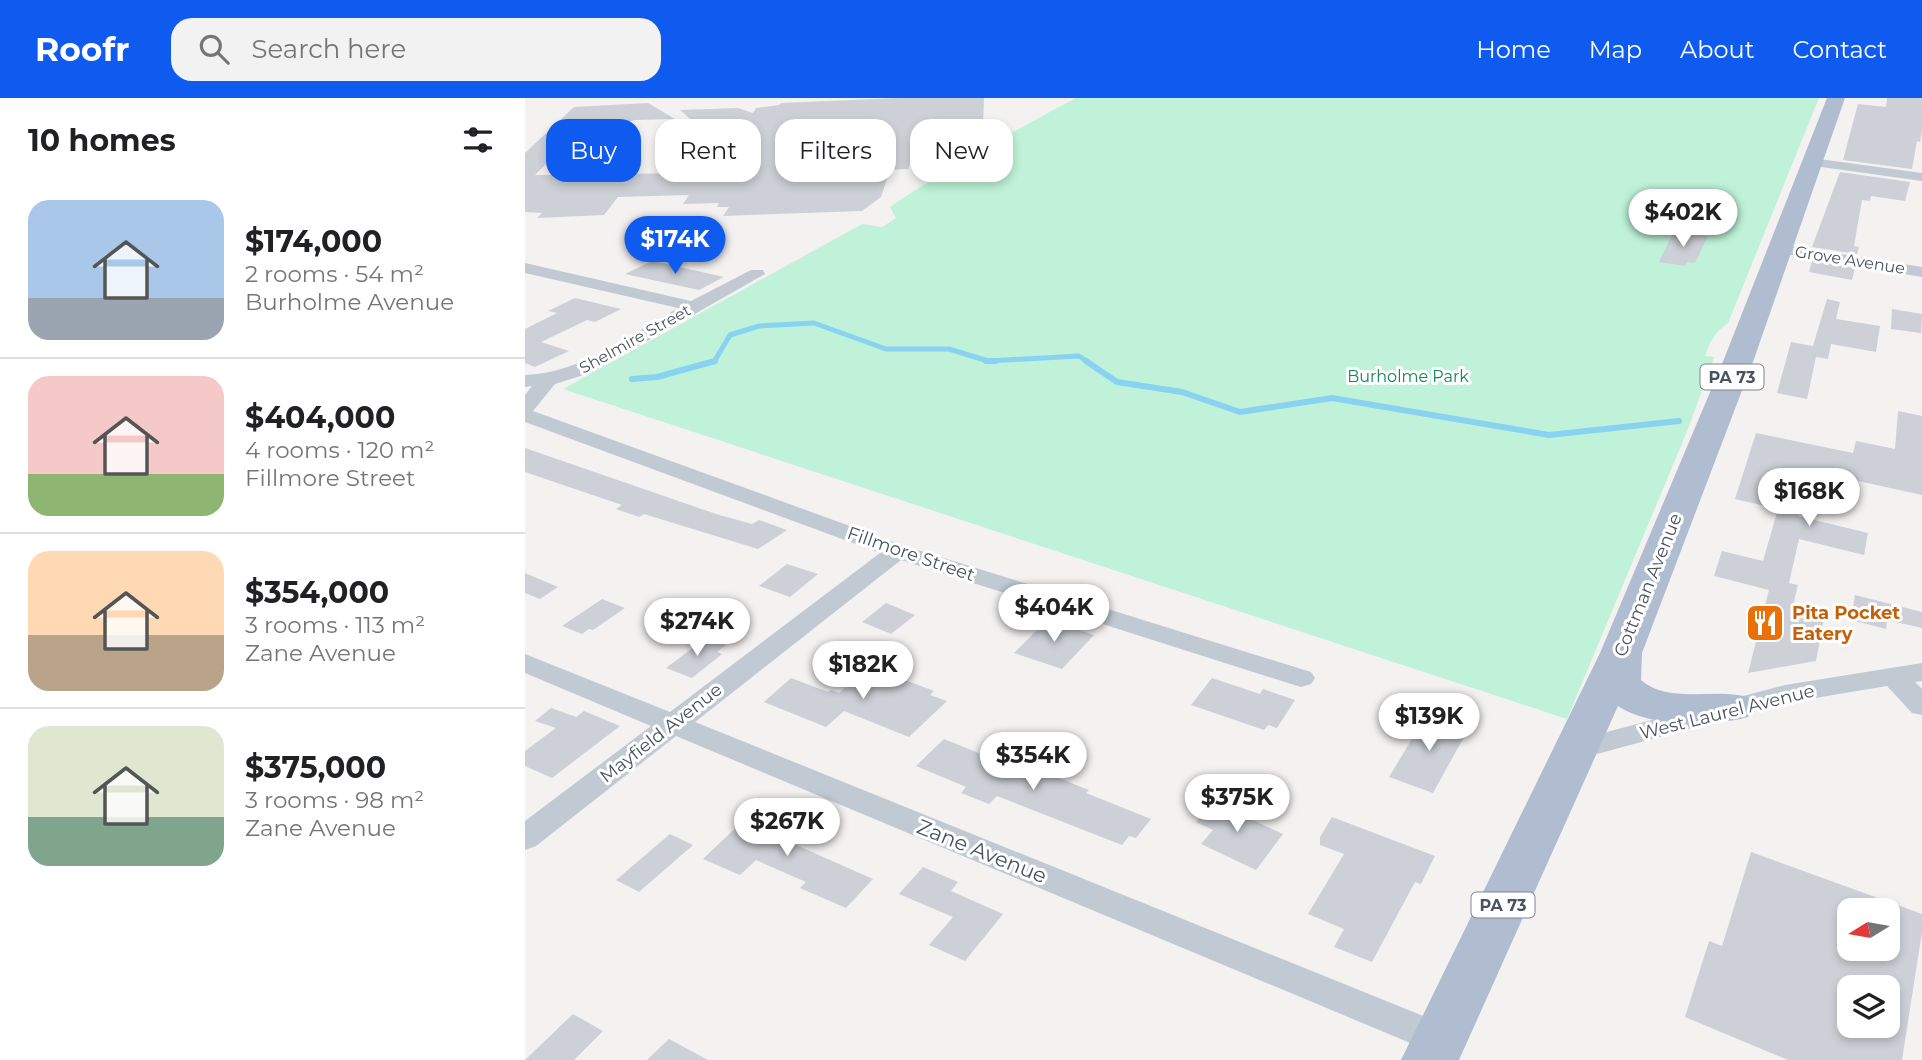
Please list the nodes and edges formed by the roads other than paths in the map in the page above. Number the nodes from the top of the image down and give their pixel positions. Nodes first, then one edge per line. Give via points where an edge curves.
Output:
1 (1836, 98) edge
2 (1812, 162) junction
3 (1922, 177) edge
4 (1779, 249) junction
5 (525, 268) edge
6 (1922, 272) edge
7 (757, 274) dead end
8 (694, 306) junction
9 (548, 380) junction
10 (525, 381) edge
11 (525, 408) edge
12 (525, 415) edge
13 (897, 551) junction
14 (1621, 653) junction
15 (525, 663) edge
16 (1922, 672) edge
17 (1894, 677) junction
18 (1301, 678) dead end
19 (1922, 706) edge
20 (1733, 707) junction
21 (672, 724) junction
22 (1575, 750) junction
23 (525, 838) edge
24 (1435, 1049) edge

1 - 2 main road, Cottman Avenue / PA 73
2 - 3 street
2 - 4 main road, Cottman Avenue / PA 73
4 - 6 street, Grove Avenue
4 - 14 main road, Cottman Avenue / PA 73
5 - 8 street
7 - 8 street, Shelmire Street
8 - 9 street, Shelmire Street via 586,368
9 - 10 street
9 - 11 street
12 - 13 street, Fillmore Street
13 - 18 street, Fillmore Street
13 - 21 street, Mayfield Avenue
14 - 20 main road via 1620,680 1630,694 1646,703
14 - 22 main road, Cottman Avenue / PA 73
15 - 21 street, Zane Avenue
16 - 17 street, West Laurel Avenue
17 - 19 street
17 - 20 street, West Laurel Avenue
20 - 22 street, West Laurel Avenue
21 - 23 street, Mayfield Avenue
21 - 24 street, Zane Avenue
22 - 24 main road, Cottman Avenue / PA 73

